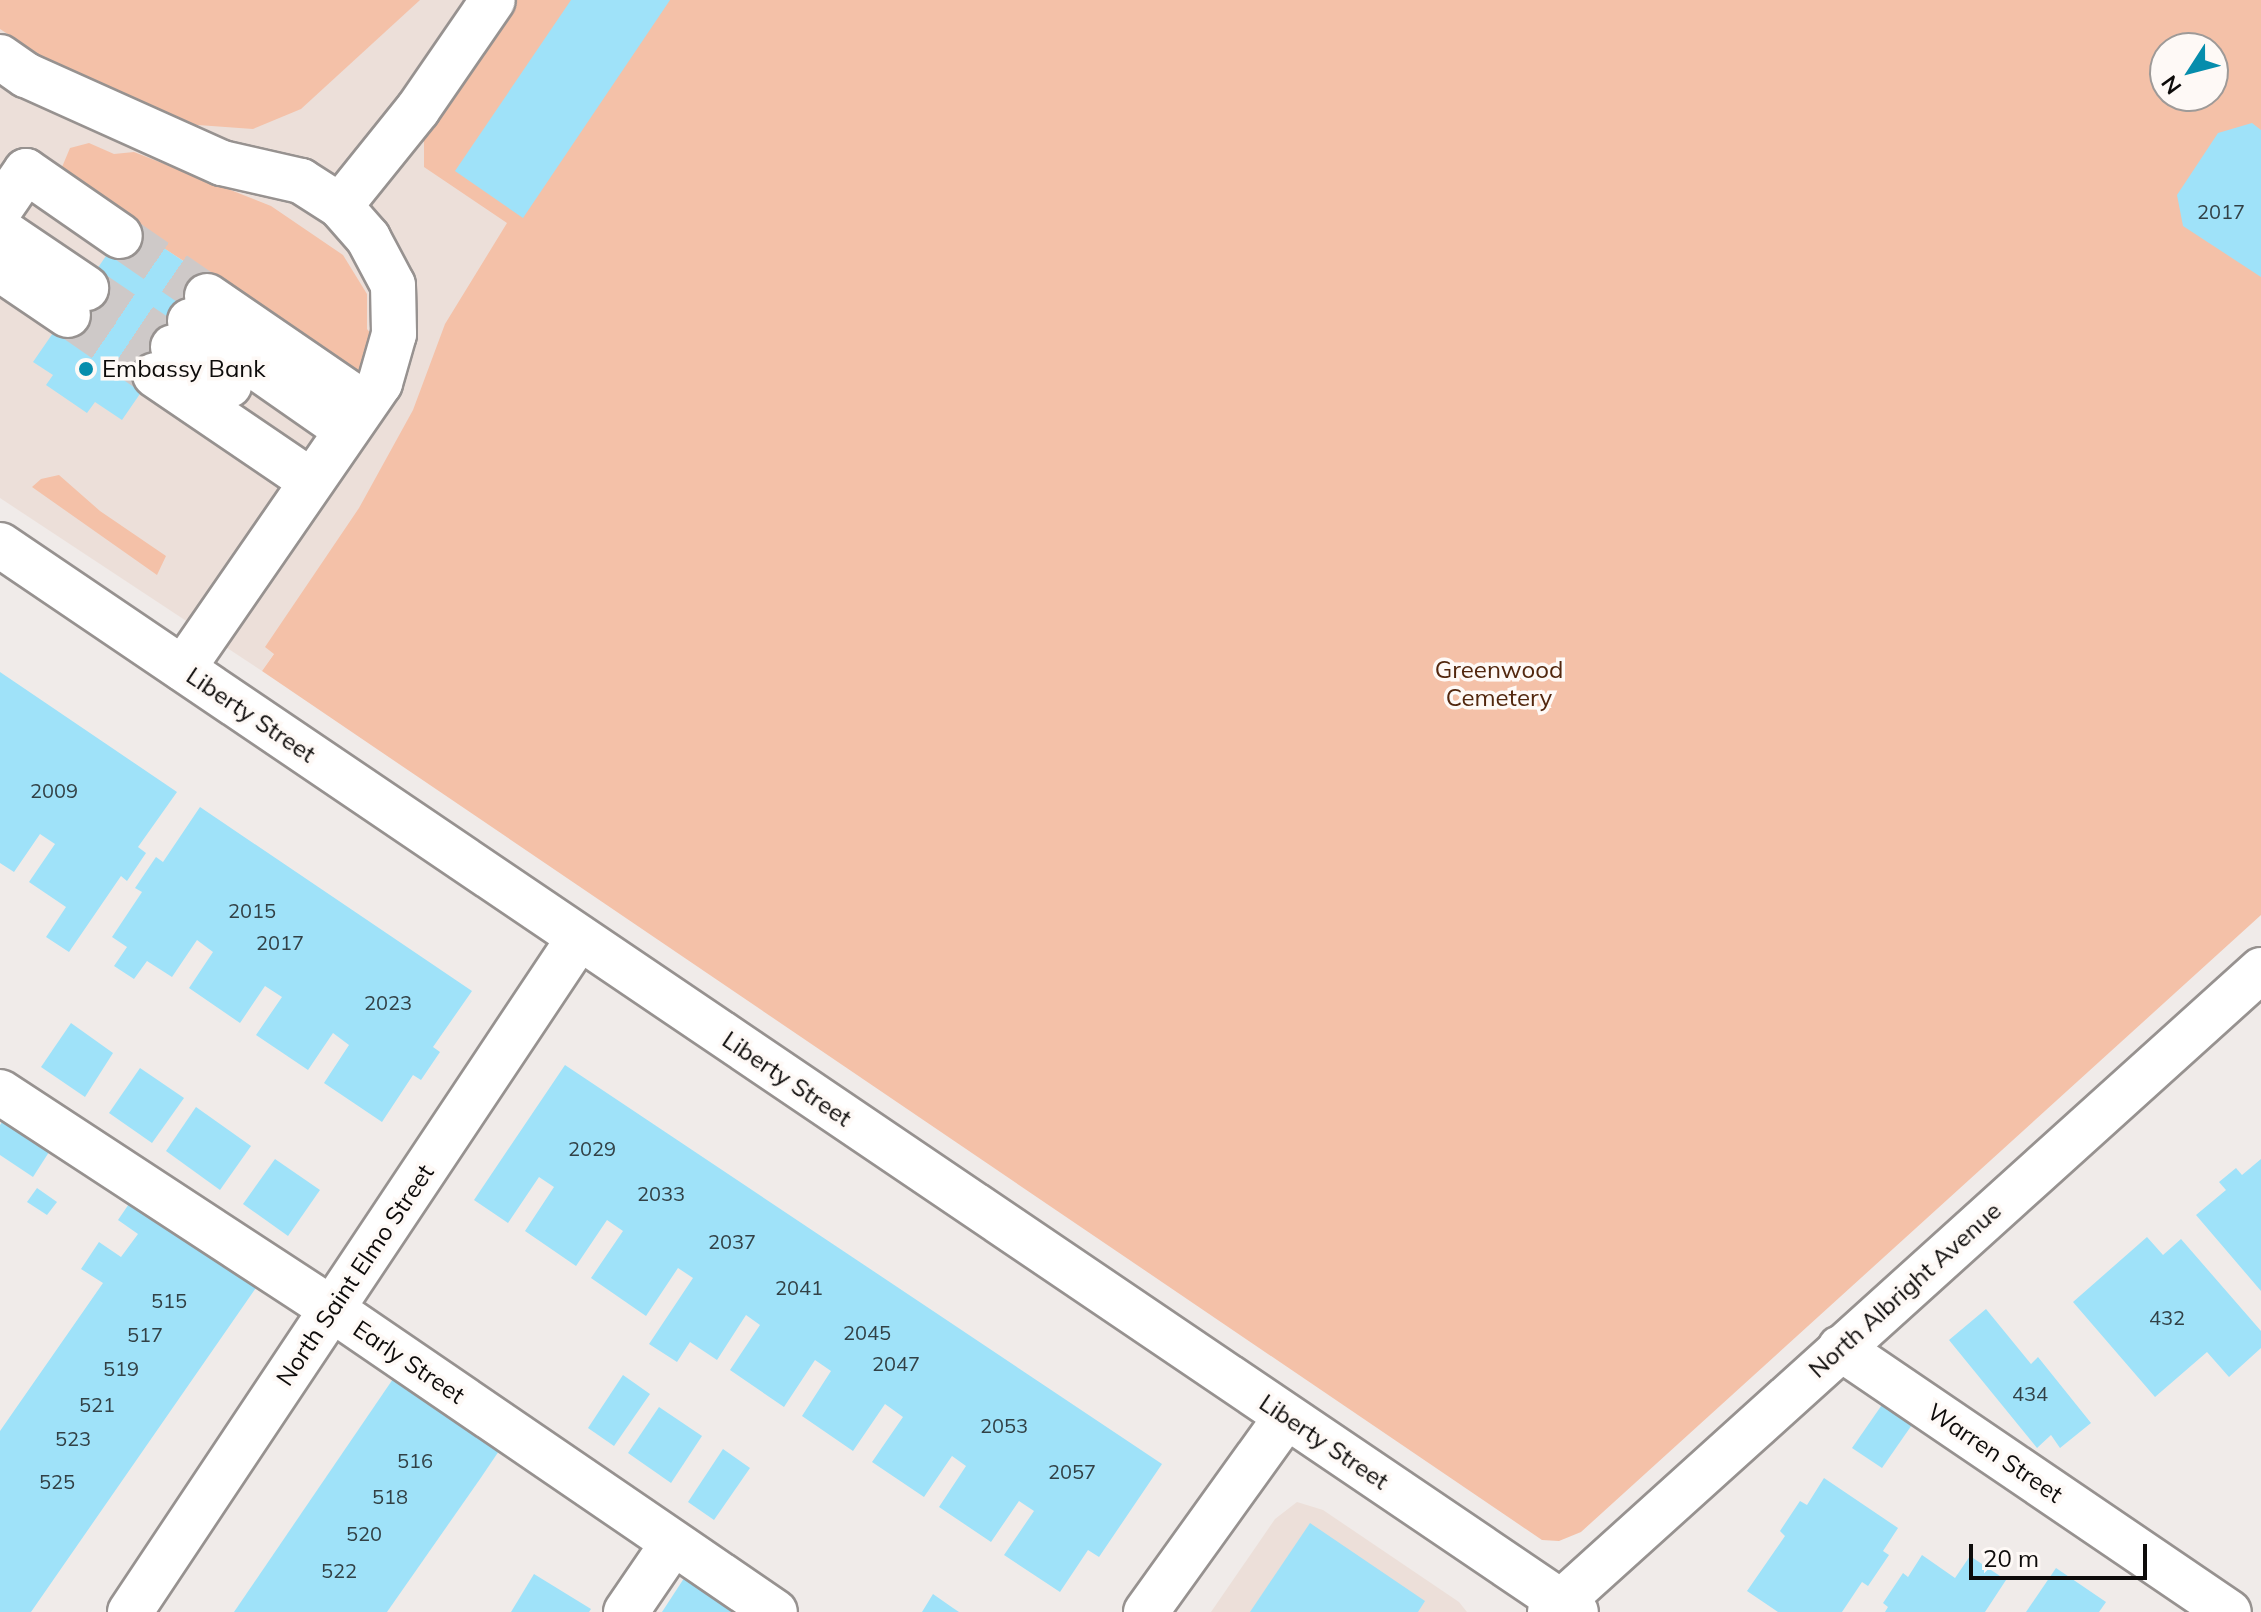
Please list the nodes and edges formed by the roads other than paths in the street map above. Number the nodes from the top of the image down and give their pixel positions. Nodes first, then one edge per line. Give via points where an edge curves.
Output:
1 (493, 0) edge
2 (0, 57) edge
3 (9, 202) edge
4 (340, 206) junction
5 (0, 269) edge
6 (94, 275) junction
7 (338, 442) junction
8 (0, 545) edge
9 (183, 669) junction
10 (579, 938) junction
11 (2261, 970) edge
12 (0, 1092) edge
13 (333, 1310) junction
14 (1840, 1348) junction
15 (1286, 1417) junction
16 (673, 1543) junction
17 (1562, 1609) edge
18 (130, 1612) edge
19 (626, 1612) edge
20 (775, 1612) edge
21 (1146, 1612) edge
22 (2229, 1612) edge

1 - 4 street via 418,109
2 - 4 street via 26,75 222,163 301,181
3 - 6 street
3 - 6 street
4 - 7 street via 368,238 393,285 394,334 380,383
5 - 6 street
7 - 7 street via 181,335
7 - 9 street
8 - 9 street, Liberty Street
9 - 10 street, Liberty Street
10 - 13 street, North Saint Elmo Street
10 - 15 street, Liberty Street
11 - 14 street, North Albright Avenue
12 - 13 street, Early Street
13 - 16 street, Early Street
13 - 18 street, North Saint Elmo Street
14 - 17 street, North Albright Avenue
14 - 22 street, Warren Street
15 - 17 street, Liberty Street
15 - 21 street
16 - 19 street
16 - 20 street, Early Street

